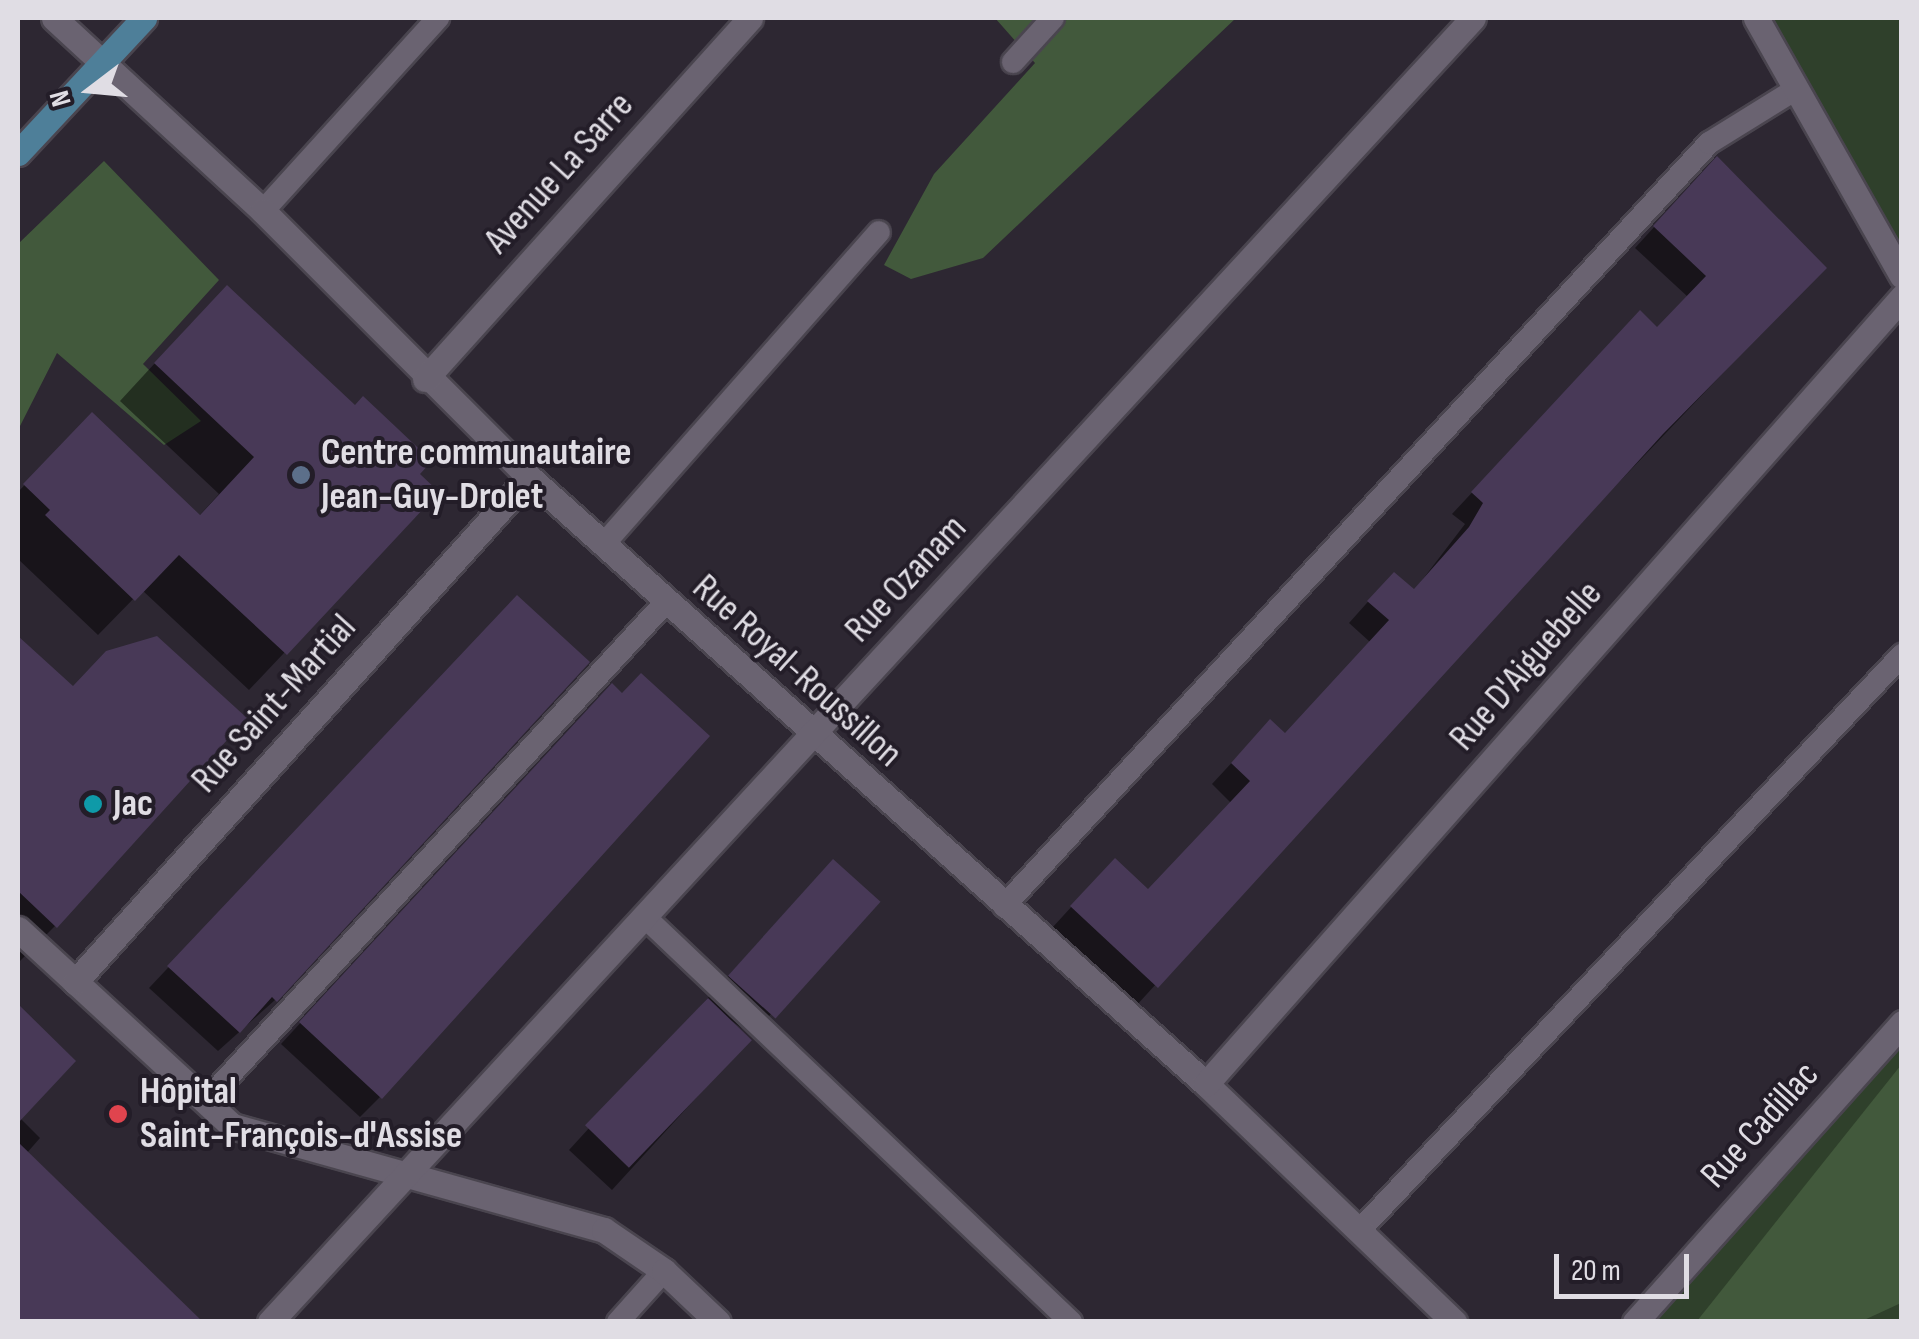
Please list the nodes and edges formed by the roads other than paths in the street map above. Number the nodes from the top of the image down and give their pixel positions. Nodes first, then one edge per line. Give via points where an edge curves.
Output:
1 (54, 18) edge
2 (144, 18) edge
3 (438, 18) edge
4 (750, 18) edge
5 (1053, 18) edge
6 (1473, 18) edge
7 (1756, 18) edge
8 (104, 61) junction
9 (1013, 62) dead end
10 (1796, 89) junction
11 (18, 153) edge
12 (263, 211) junction
13 (879, 232) dead end
14 (1902, 276) edge
15 (1902, 297) edge
16 (425, 379) junction
17 (529, 478) junction
18 (603, 545) junction
19 (665, 603) junction
20 (1902, 655) edge
21 (812, 736) junction
22 (1004, 906) junction
23 (647, 918) junction
24 (18, 929) edge
25 (75, 982) junction
26 (1902, 1024) edge
27 (1206, 1084) junction
28 (205, 1102) junction
29 (402, 1176) junction
30 (1358, 1230) junction
31 (664, 1271) junction
32 (270, 1322) edge
33 (618, 1322) edge
34 (718, 1322) edge
35 (1071, 1322) edge
36 (1454, 1322) edge
37 (1635, 1322) edge

1 - 8 street, Rue Royal-Roussillon
2 - 8 street
3 - 12 lane
4 - 16 street, Avenue La Sarre
5 - 9 lane
6 - 21 street, Rue Ozanam
7 - 10 street
8 - 11 street
8 - 12 street, Rue Royal-Roussillon
10 - 14 street
10 - 22 lane via 1709,144
12 - 16 street, Rue Royal-Roussillon
13 - 18 lane
15 - 27 street, Rue D'Aiguebelle
16 - 17 street, Rue Royal-Roussillon
17 - 18 street, Rue Royal-Roussillon
17 - 25 street, Rue Saint-Martial
18 - 19 street, Rue Royal-Roussillon
19 - 21 street, Rue Royal-Roussillon
19 - 28 lane
20 - 30 lane
21 - 22 street, Rue Royal-Roussillon
21 - 23 street, Rue Ozanam
22 - 27 street, Rue Royal-Roussillon
23 - 29 street, Rue Ozanam
23 - 35 lane
24 - 25 street
25 - 28 street
26 - 37 street, Rue Cadillac
27 - 30 street, Rue Royal-Roussillon
28 - 29 street via 232,1126
29 - 31 street via 587,1224
29 - 32 street, Rue Ozanam
30 - 36 street, Rue Royal-Roussillon
31 - 33 lane
31 - 34 street

